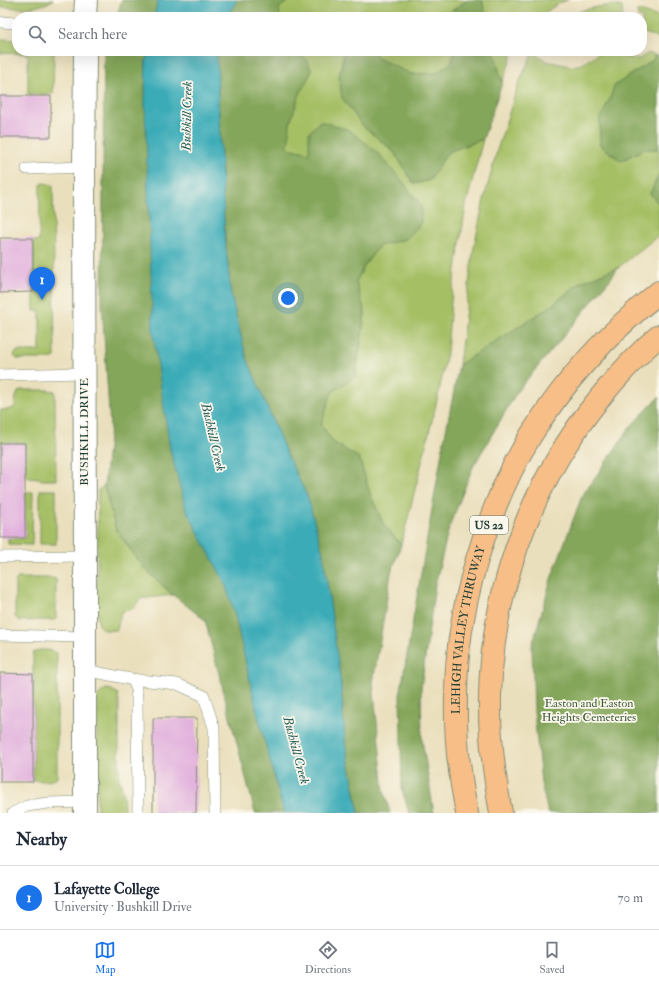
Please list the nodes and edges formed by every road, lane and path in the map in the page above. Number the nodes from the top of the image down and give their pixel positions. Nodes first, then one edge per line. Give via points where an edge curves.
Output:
1 (86, 0) edge
2 (85, 12) edge
3 (0, 22) edge
4 (12, 23) edge
5 (85, 56) edge
6 (84, 168) junction
7 (27, 169) dead end
8 (659, 292) edge
9 (659, 336) edge
10 (84, 373) junction
11 (0, 375) edge
12 (85, 556) junction
13 (0, 557) edge
14 (0, 636) edge
15 (84, 637) junction
16 (85, 670) junction
17 (130, 679) junction
18 (85, 807) edge
19 (53, 808) edge
20 (13, 813) edge
21 (138, 813) edge
22 (215, 813) edge
23 (467, 813) edge
24 (501, 813) edge

1 - 2 street
3 - 4 lane
5 - 6 street, BUSHKILL DRIVE
6 - 7 lane
6 - 10 street, BUSHKILL DRIVE
8 - 23 highway, LEHIGH VALLEY THRUWAY / US 22 via 600,346 552,404 515,464 487,530 468,594 458,663 457,733
9 - 24 highway, US 22 via 625,369 580,424 545,480 519,541 495,634 490,696 494,764
10 - 11 lane
10 - 12 street, BUSHKILL DRIVE
12 - 13 lane
12 - 15 street, BUSHKILL DRIVE
14 - 15 lane
15 - 16 street, BUSHKILL DRIVE
16 - 17 lane
16 - 18 street, BUSHKILL DRIVE
17 - 21 lane via 135,683 137,698
17 - 22 lane via 177,684 204,696 214,728
18 - 19 lane
19 - 20 lane via 27,806

